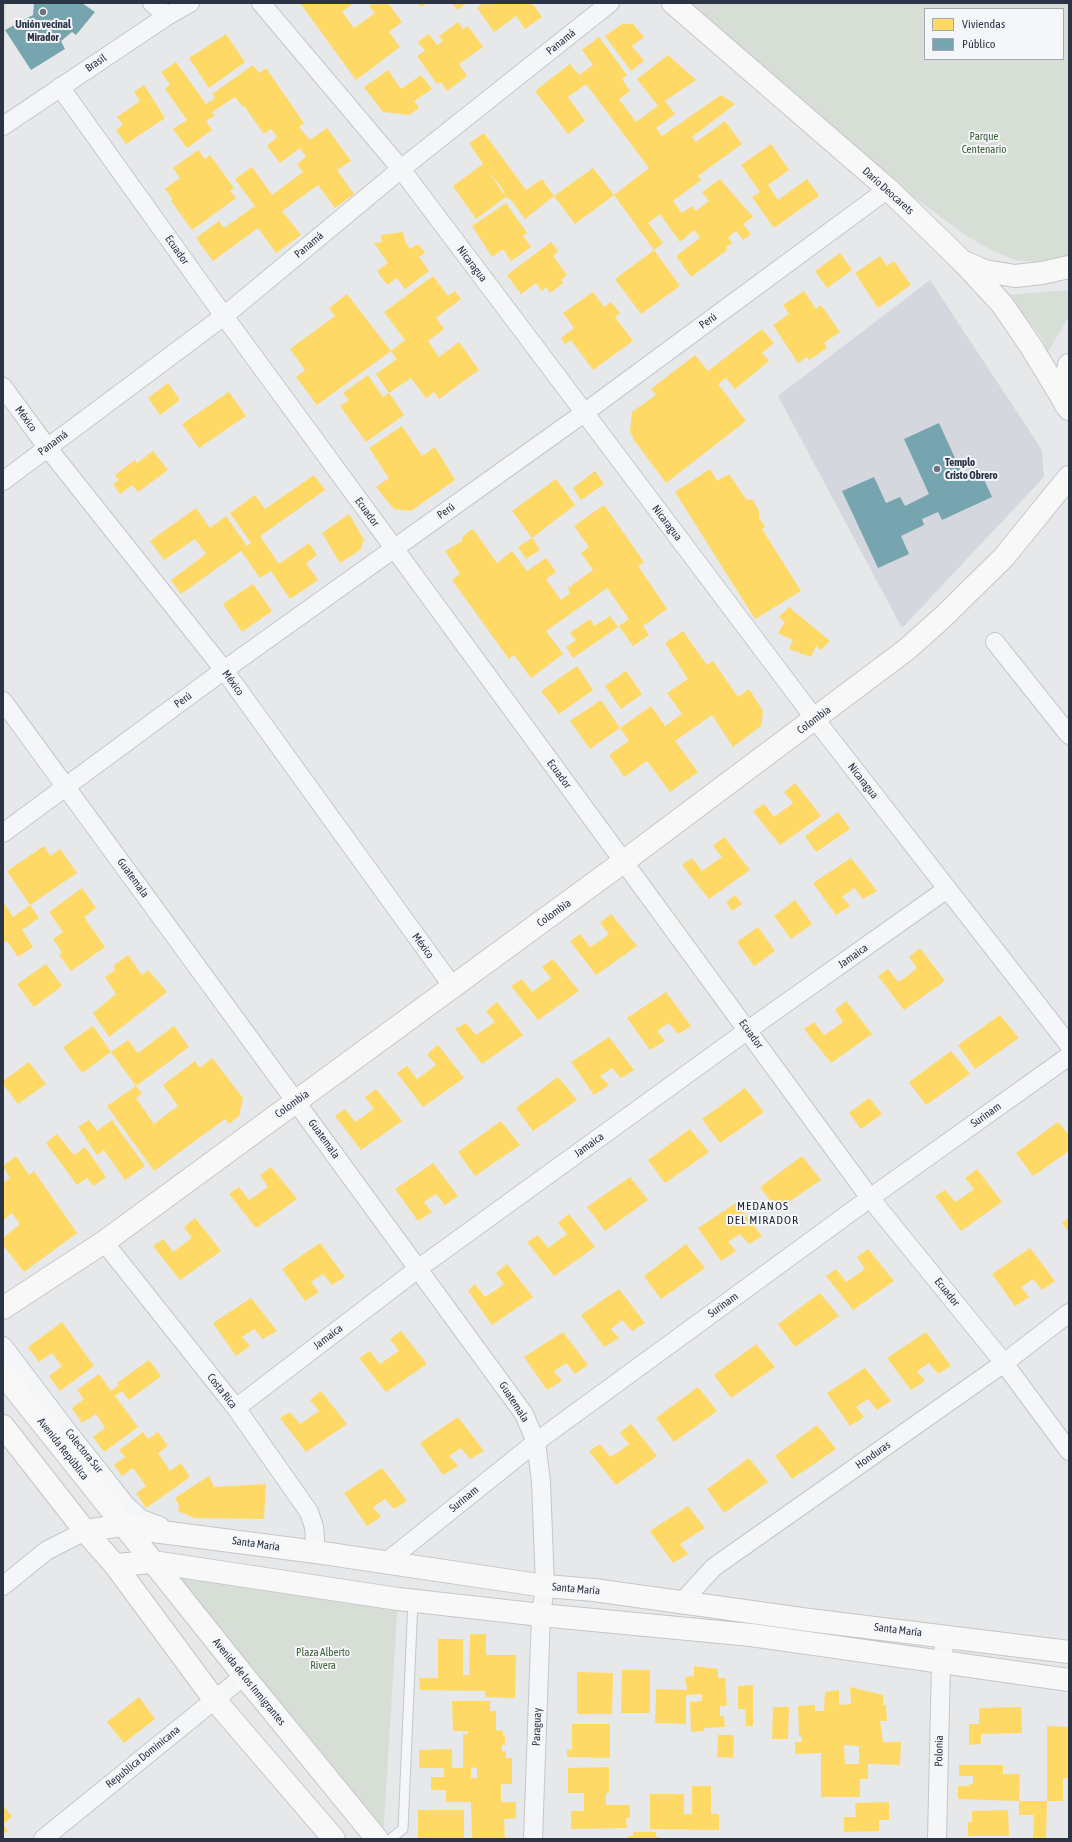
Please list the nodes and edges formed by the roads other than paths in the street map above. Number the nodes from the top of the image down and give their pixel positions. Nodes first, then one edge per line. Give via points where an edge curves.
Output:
1 (152, 3) edge
2 (190, 3) edge
3 (261, 3) edge
4 (610, 3) edge
5 (673, 3) edge
6 (167, 16) junction
7 (60, 87) junction
8 (3, 126) edge
9 (401, 169) junction
10 (888, 189) junction
11 (963, 262) junction
12 (1069, 268) edge
13 (224, 316) junction
14 (1069, 365) edge
15 (3, 387) edge
16 (1067, 406) edge
17 (584, 413) junction
18 (47, 447) junction
19 (1069, 478) edge
20 (3, 482) edge
21 (394, 548) junction
22 (995, 642) dead end
23 (224, 670) junction
24 (3, 700) edge
25 (815, 719) junction
26 (1069, 735) edge
27 (66, 786) junction
28 (3, 833) edge
29 (623, 862) junction
30 (948, 889) junction
31 (453, 987) junction
32 (748, 1030) junction
33 (1069, 1045) edge
34 (1069, 1056) edge
35 (296, 1101) junction
36 (870, 1198) junction
37 (104, 1242) junction
38 (419, 1268) junction
39 (3, 1308) edge
40 (1069, 1313) edge
41 (3, 1346) edge
42 (1004, 1363) junction
43 (3, 1374) edge
44 (236, 1408) junction
45 (3, 1426) edge
46 (536, 1442) junction
47 (1069, 1451) edge
48 (123, 1525) junction
49 (85, 1531) junction
50 (182, 1534) junction
51 (316, 1552) junction
52 (153, 1562) junction
53 (385, 1563) junction
54 (115, 1565) junction
55 (3, 1586) edge
56 (545, 1586) junction
57 (413, 1600) junction
58 (681, 1603) junction
59 (541, 1615) junction
60 (946, 1636) junction
61 (1069, 1652) edge
62 (941, 1663) junction
63 (244, 1676) junction
64 (1069, 1680) edge
65 (214, 1699) junction
66 (42, 1839) edge
67 (334, 1839) edge
68 (377, 1839) edge
69 (390, 1839) edge
70 (533, 1839) edge
71 (936, 1839) edge

1 - 6 street
2 - 6 street, Brasil
3 - 9 street, Nicaragua
4 - 9 street, Panamá
5 - 10 street, Darío Deocarets
6 - 7 street, Brasil
7 - 8 street, Brasil
7 - 13 street, Ecuador
9 - 13 street, Panamá
9 - 17 street, Nicaragua
10 - 11 street, Darío Deocarets
10 - 17 street, Perú
11 - 12 street via 985,271 1015,276
11 - 16 street, Darío Deocarets via 1002,304
13 - 18 street, Panamá
13 - 21 street, Ecuador
14 - 16 street via 1066,380
15 - 18 street, México
17 - 21 street, Perú
17 - 25 street, Nicaragua
18 - 20 street, Panamá
18 - 23 street, México
19 - 25 street, Colombia via 1004,557 942,618 906,650
21 - 23 street, Perú
21 - 29 street, Ecuador
22 - 26 street
23 - 27 street, Perú
23 - 31 street, México
24 - 27 street, Guatemala
25 - 29 street, Colombia
25 - 30 street, Nicaragua
27 - 28 street, Perú
27 - 35 street, Guatemala
29 - 31 street, Colombia
29 - 32 street, Ecuador
30 - 32 street, Jamaica
30 - 33 street, Nicaragua
31 - 35 street, Colombia
32 - 36 street, Ecuador
32 - 38 street, Jamaica
34 - 36 street, Surinam
35 - 37 street, Colombia
35 - 38 street, Guatemala
36 - 42 street, Ecuador
36 - 46 street, Surinam
37 - 39 street, Colombia
37 - 44 street, Costa Rica
38 - 44 street, Jamaica
38 - 46 street, Guatemala via 524,1414
40 - 42 street, Honduras
41 - 50 street, Colectora Sur via 125,1504 141,1519
42 - 47 street, Ecuador
42 - 58 street, Honduras via 714,1567
43 - 48 street, Avenida República
44 - 51 street, Costa Rica via 309,1512 314,1527
45 - 49 street
46 - 53 street, Surinam
46 - 56 street, Guatemala via 541,1482
48 - 49 street, Santa María
48 - 50 street, Santa María
48 - 52 street, Avenida de los Inmigrantes
49 - 54 street
49 - 55 street via 46,1552
50 - 51 street, Santa María
51 - 53 street, Santa María
52 - 54 street
52 - 57 street
52 - 63 street, Avenida de los Inmigrantes
53 - 56 street, Santa María
54 - 65 street
56 - 58 street, Santa María via 594,1590
56 - 59 street, Guatemala
57 - 59 street
57 - 69 lane via 402,1829
58 - 60 street, Santa María
59 - 62 street via 751,1634
59 - 70 street, Paraguay
60 - 61 street, Santa María
60 - 62 street, Polonia
62 - 64 street
62 - 71 street, Polonia
63 - 65 street, Republica Dominicana
63 - 68 street, Avenida de los Inmigrantes
65 - 66 street, Republica Dominicana
65 - 67 street

